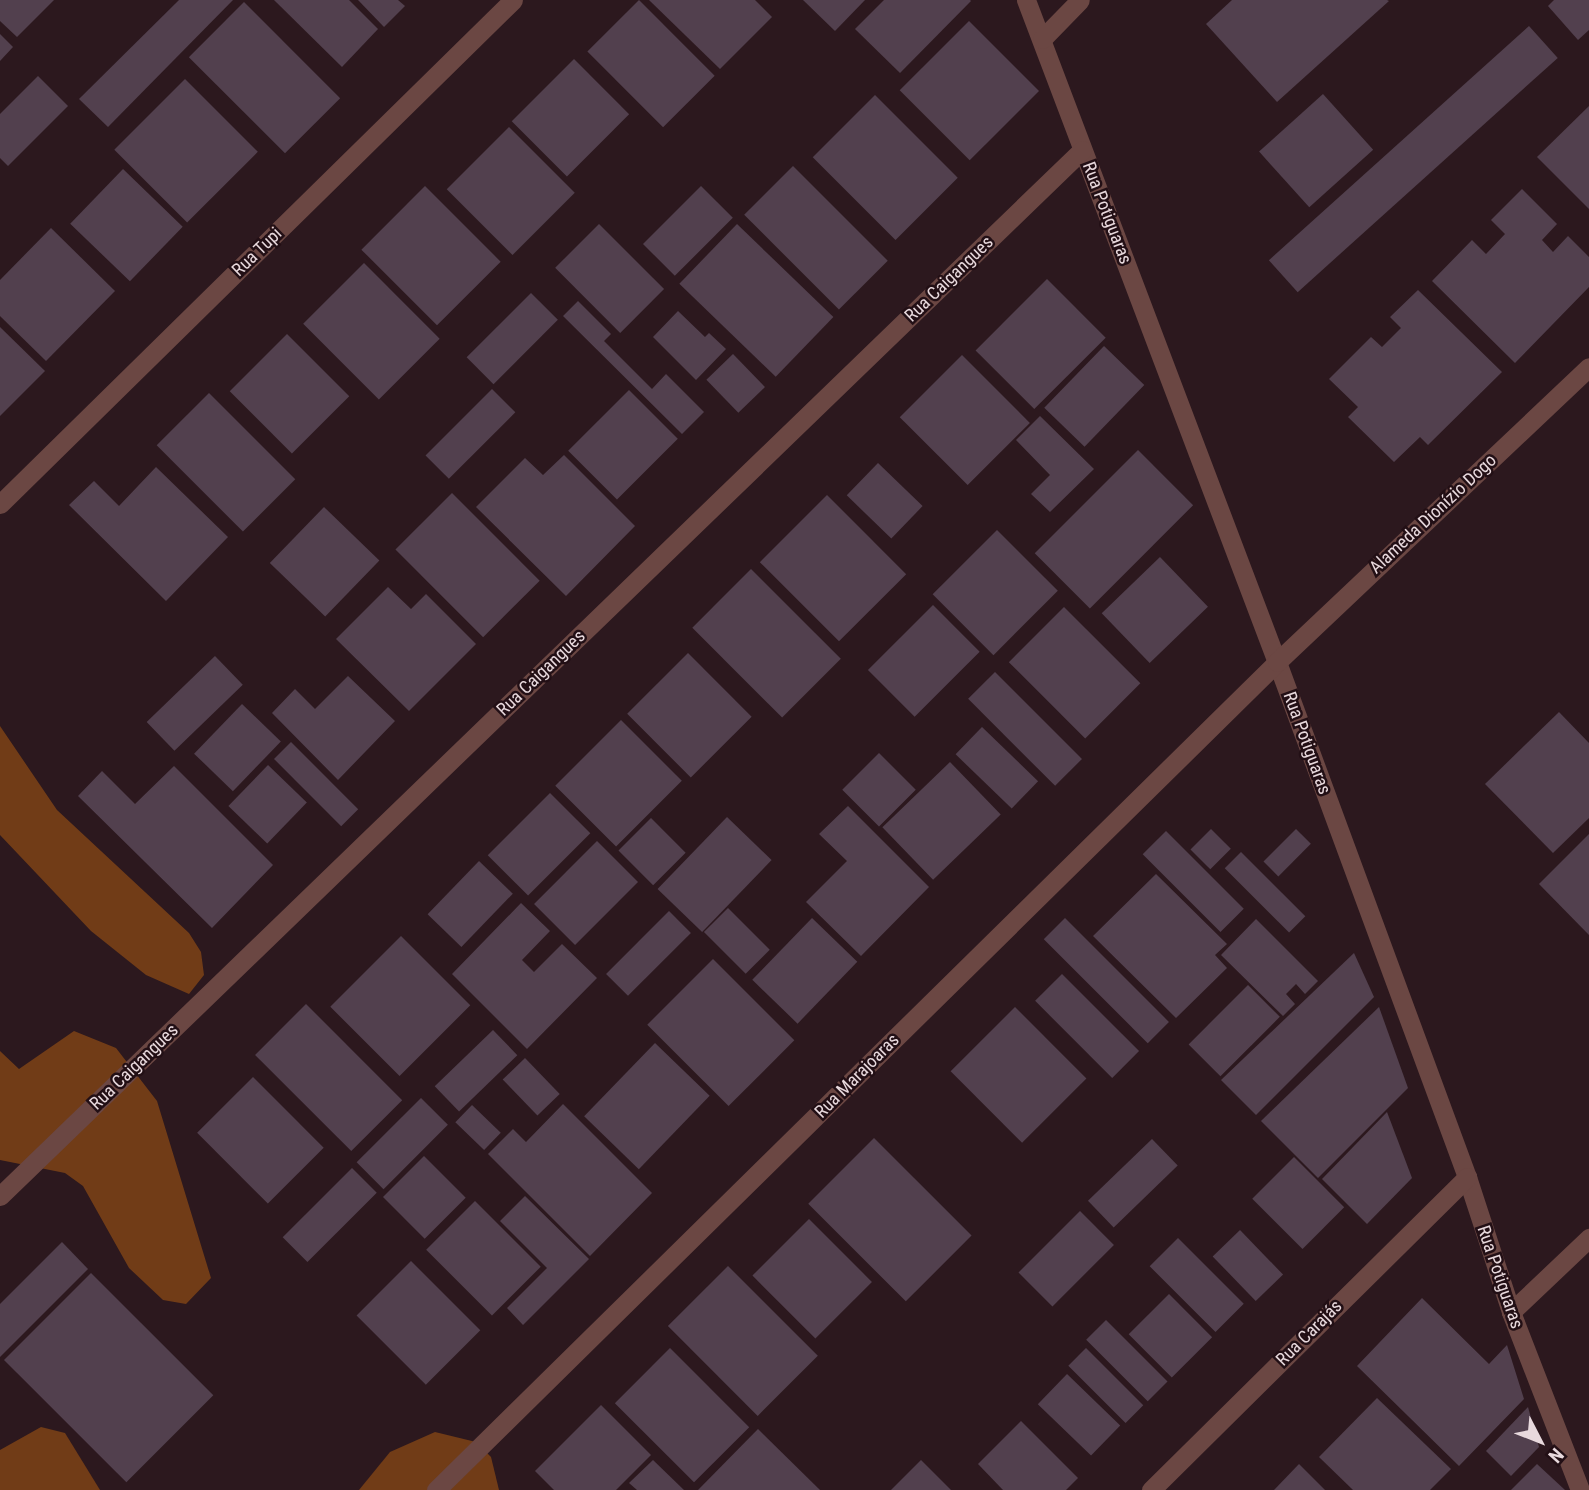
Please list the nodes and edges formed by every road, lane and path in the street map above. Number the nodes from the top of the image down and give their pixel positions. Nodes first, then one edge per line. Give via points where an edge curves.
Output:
1 (513, 0) edge
2 (1026, 0) edge
3 (1080, 0) edge
4 (1042, 39) junction
5 (1082, 150) junction
6 (1589, 367) edge
7 (0, 504) edge
8 (1277, 662) junction
9 (1468, 1177) junction
10 (0, 1196) edge
11 (1589, 1238) edge
12 (1511, 1312) junction
13 (436, 1490) edge
14 (1151, 1490) edge
15 (1580, 1490) edge

1 - 7 street, Rua Tupi
2 - 4 street, Rua Potiguaras
3 - 4 street
4 - 5 street, Rua Potiguaras
5 - 8 street, Rua Potiguaras
5 - 10 street, Rua Caigangues
6 - 8 street, Alameda Dionízio Dogo
8 - 9 street, Rua Potiguaras
8 - 13 street, Rua Marajoaras
9 - 12 street, Rua Potiguaras
9 - 14 street, Rua Carajás
11 - 12 street
12 - 15 street, Rua Potiguaras

